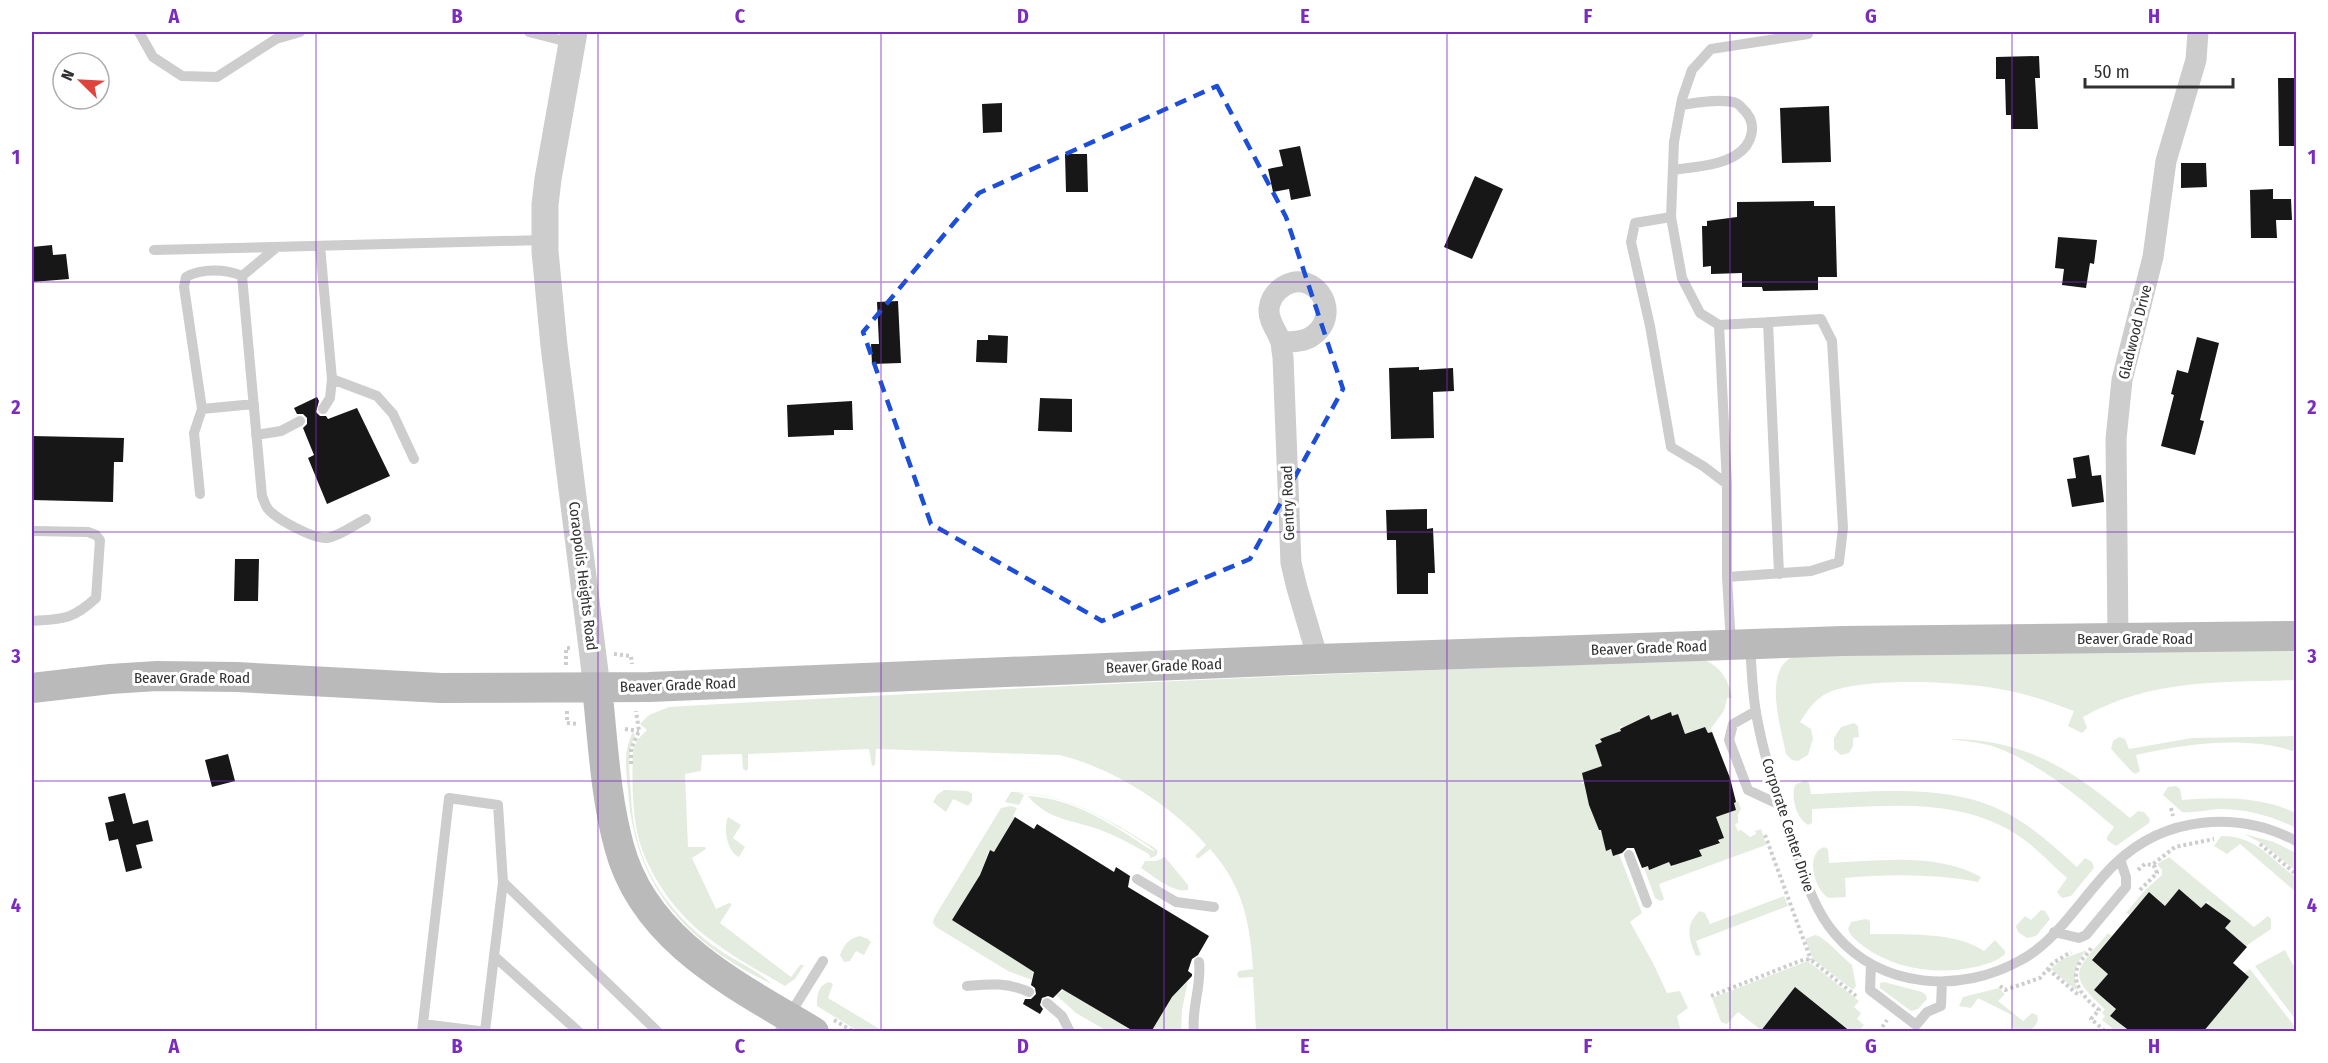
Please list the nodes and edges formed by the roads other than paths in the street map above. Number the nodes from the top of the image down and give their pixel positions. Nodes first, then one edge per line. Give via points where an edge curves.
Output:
1 (139, 32) edge
2 (300, 32) edge
3 (529, 32) edge
4 (2198, 32) edge
5 (1808, 34) dead end
6 (573, 37) edge
7 (1681, 105) junction
8 (1673, 170) junction
9 (1671, 217) junction
10 (544, 240) junction
11 (321, 246) junction
12 (277, 247) junction
13 (154, 250) dead end
14 (242, 276) junction
15 (1768, 322) junction
16 (1719, 325) junction
17 (1281, 342) dead end
18 (332, 379) junction
19 (254, 404) junction
20 (202, 409) junction
21 (323, 409) dead end
22 (300, 421) dead end
23 (256, 435) junction
24 (414, 459) dead end
25 (1727, 484) junction
26 (200, 494) dead end
27 (366, 519) dead end
28 (32, 531) edge
29 (1779, 574) junction
30 (1727, 577) junction
31 (32, 621) edge
32 (2296, 636) edge
33 (2118, 639) junction
34 (1740, 644) junction
35 (1318, 659) junction
36 (32, 688) edge
37 (597, 688) junction
38 (1756, 711) junction
39 (1780, 805) junction
40 (2296, 841) edge
41 (1629, 855) dead end
42 (2120, 860) junction
43 (1137, 879) dead end
44 (503, 882) junction
45 (1647, 903) dead end
46 (1214, 907) dead end
47 (2054, 932) junction
48 (494, 956) junction
49 (823, 961) dead end
50 (1199, 962) dead end
51 (1871, 964) junction
52 (1942, 982) junction
53 (967, 986) dead end
54 (1029, 992) dead end
55 (1047, 1004) dead end
56 (796, 1020) edge
57 (422, 1028) edge
58 (486, 1031) edge
59 (579, 1032) edge
60 (658, 1032) edge
61 (1070, 1032) edge
62 (1194, 1032) edge

1 - 2 lane via 153,57 182,76 217,77 276,39
3 - 6 lane
4 - 33 street, Gladwood Drive via 2196,60 2166,161 2153,257 2122,380 2116,439
5 - 7 lane via 1712,49 1692,70
6 - 10 street, Coraopolis Heights Road via 548,178
7 - 8 lane
7 - 8 lane via 1737,103 1748,113 1753,130 1749,144 1735,156
8 - 9 lane
9 - 16 lane via 1682,278 1700,313
9 - 25 lane via 1635,223 1631,242 1671,447
10 - 11 lane
10 - 37 street, Coraopolis Heights Road
11 - 12 lane
11 - 18 lane
12 - 13 lane
12 - 14 lane
14 - 19 lane
14 - 20 lane via 230,271 194,272 186,277 184,287
15 - 16 lane
15 - 29 lane
15 - 29 lane via 1821,319 1832,341 1843,528 1839,562 1811,571
16 - 25 lane, Corporate Center Drive
17 - 35 street, Gentry Road via 1291,563
18 - 21 lane via 330,398
18 - 24 lane via 377,396 393,414
19 - 20 lane
19 - 23 lane
20 - 26 lane via 194,433
22 - 23 lane via 281,431
23 - 27 lane via 262,496 276,517 326,538
25 - 30 lane, Corporate Center Drive
28 - 31 lane via 88,532 100,540 96,598 66,619
29 - 30 lane
30 - 34 lane, Corporate Center Drive
32 - 33 main road, Beaver Grade Road
33 - 34 main road, Beaver Grade Road
34 - 35 main road, Beaver Grade Road
34 - 38 lane, Corporate Center Drive
35 - 37 main road, Beaver Grade Road
36 - 37 main road, Beaver Grade Road via 157,676 441,688
37 - 56 main road, Coraopolis Heights Road via 614,824 619,848 639,893 680,944 740,987
38 - 39 lane, Corporate Center Drive via 1762,747
38 - 39 lane via 1733,724 1730,740 1748,790
39 - 51 lane, Corporate Center Drive via 1820,913 1835,934
40 - 42 lane, Corporate Center Drive via 2257,825 2213,821 2177,828
41 - 45 lane
42 - 47 lane, Corporate Center Drive
42 - 47 lane via 2126,887 2086,935 2079,938
43 - 46 lane via 1176,902
44 - 48 lane
44 - 57 lane via 498,805 449,798
44 - 60 lane
47 - 52 lane, Corporate Center Drive via 2026,957 2003,969 1972,980
48 - 58 lane
48 - 59 lane
49 - 56 lane
50 - 62 lane via 1201,978 1194,1006
51 - 52 lane, Corporate Center Drive via 1899,975
51 - 52 lane via 1870,990 1916,1025 1927,1012 1941,1006
53 - 54 lane via 1008,984
55 - 61 lane via 1062,1016
57 - 58 lane

